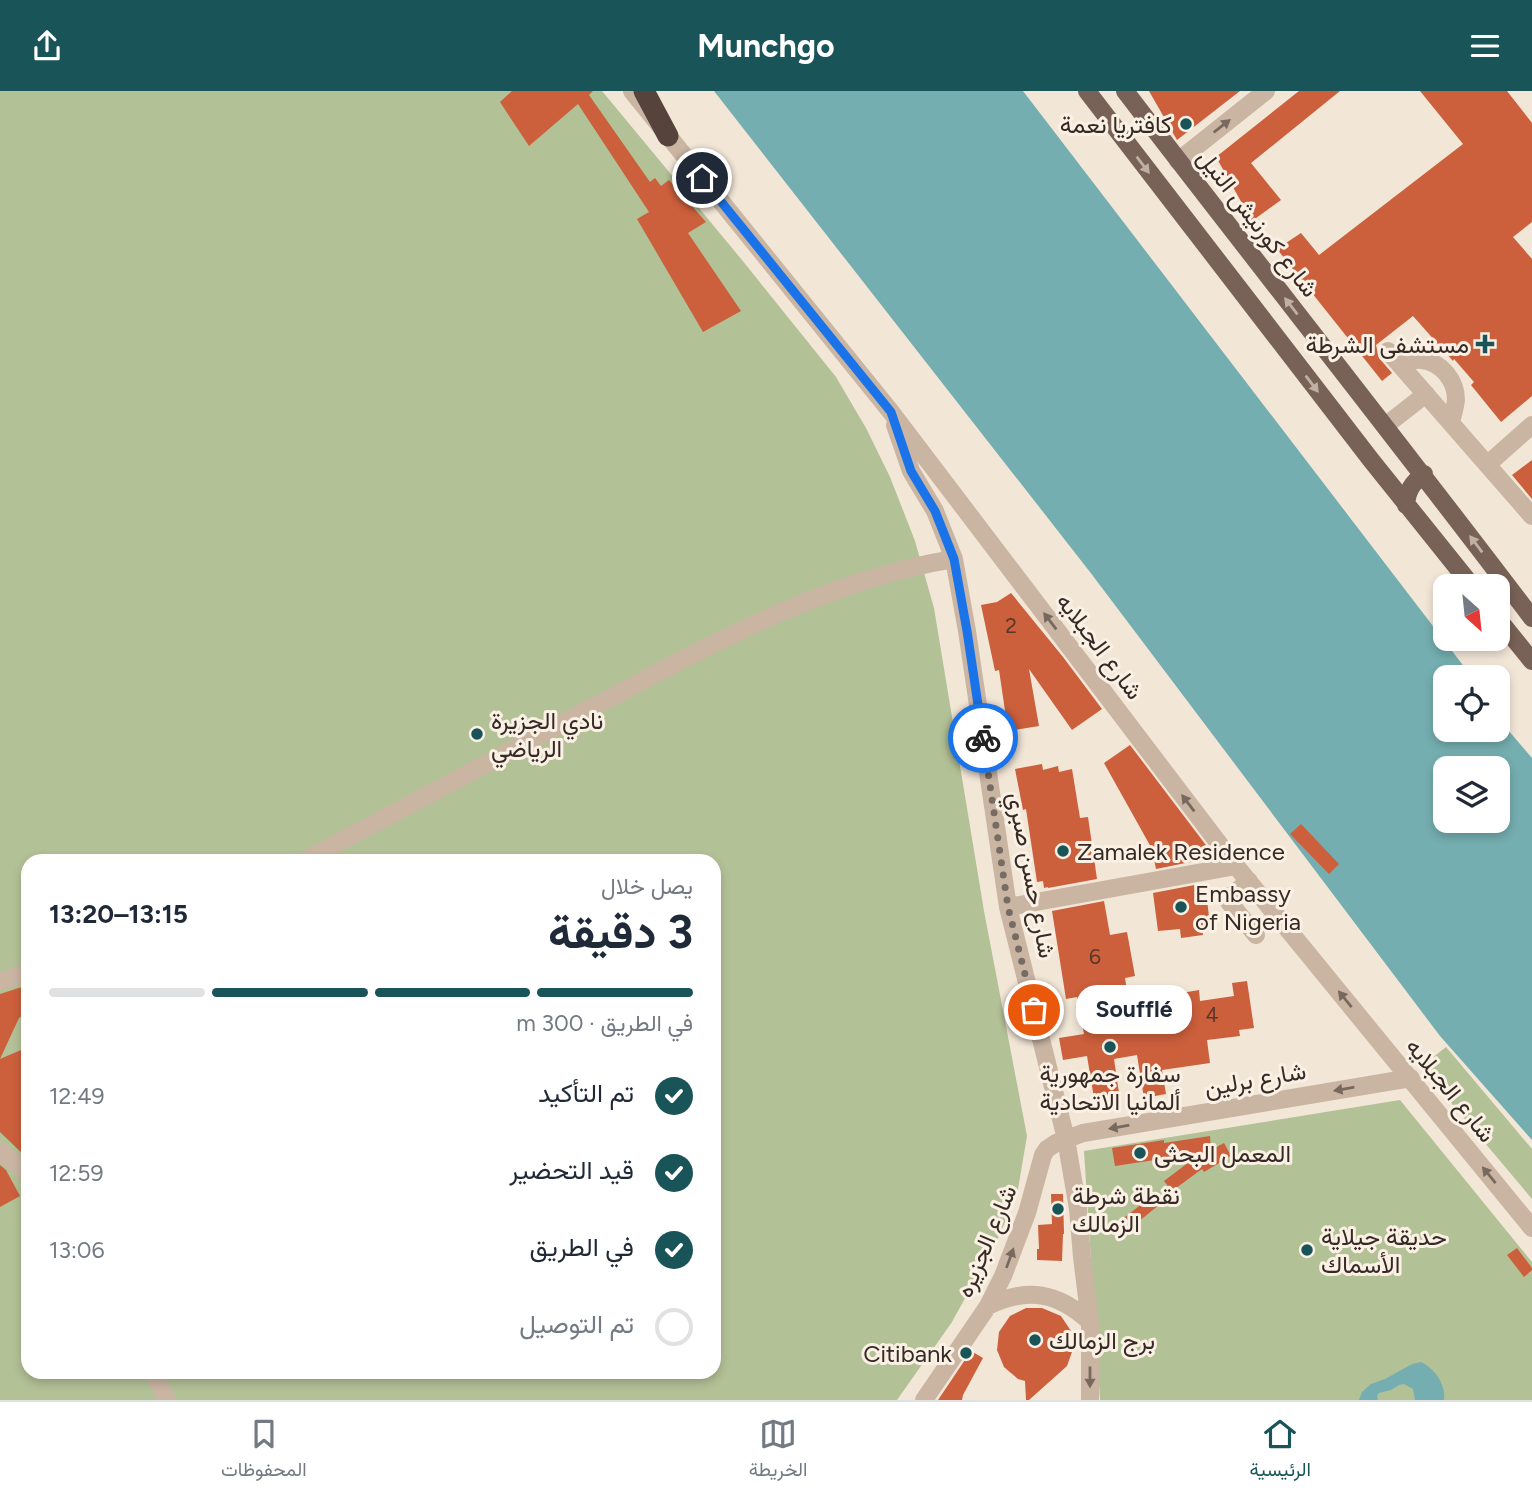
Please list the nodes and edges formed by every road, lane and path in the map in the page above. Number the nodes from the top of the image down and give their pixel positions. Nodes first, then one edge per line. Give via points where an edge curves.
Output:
1 (632, 91) edge
2 (644, 91) edge
3 (1087, 91) edge
4 (1125, 91) edge
5 (1266, 91) edge
6 (668, 137) junction
7 (1178, 161) junction
8 (1426, 394) junction
9 (891, 412) junction
10 (1451, 422) junction
11 (1532, 425) edge
12 (1385, 426) junction
13 (1404, 450) junction
14 (1371, 460) junction
15 (1488, 464) junction
16 (1424, 474) junction
17 (1406, 505) junction
18 (1532, 516) edge
19 (954, 559) junction
20 (1462, 574) edge
21 (1532, 618) edge
22 (1510, 634) edge
23 (1532, 661) edge
24 (317, 854) edge
25 (1236, 866) junction
26 (1248, 881) junction
27 (1008, 907) junction
28 (1256, 935) dead end
29 (21, 975) edge
30 (0, 981) edge
31 (1411, 1079) junction
32 (1066, 1139) junction
33 (0, 1151) edge
34 (21, 1168) edge
35 (1532, 1229) edge
36 (988, 1306) junction
37 (1090, 1322) junction
38 (156, 1379) edge
39 (167, 1400) edge
40 (924, 1400) edge
41 (1090, 1400) edge

1 - 6 street, شارع الجبلايه
2 - 6 highway
3 -> 14 main road
4 - 7 main road, شارع كورنيش النيل
7 -> 5 street
6 - 9 street, شارع الجبلايه
12 -> 7 main road, شارع كورنيش النيل
8 - 10 street
8 - 10 street via 1394,357 1427,361 1449,377 1456,403
8 - 12 street
9 - 19 street, شارع حسن صبري via 911,471 935,511
25 -> 9 street, شارع الجبلايه
10 - 15 street
11 - 15 street
12 - 13 main road, شارع كورنيش النيل
13 - 14 main road
13 - 16 main road, شارع كورنيش النيل
14 - 17 main road
15 - 18 street
16 - 17 main road via 1410,487
21 -> 16 main road, شارع كورنيش النيل
17 - 20 main road
19 - 24 street via 848,586 764,619
19 - 27 street, شارع حسن صبري
22 - 23 main road
25 - 26 street, شارع الجبلايه
25 - 27 street
26 - 28 street via 1229,902
31 -> 26 street, شارع الجبلايه
27 - 32 street, شارع حسن صبري
29 - 30 street
31 -> 32 street, شارع برلين
35 -> 31 street, شارع الجبلايه
36 -> 32 street, شارع الجزيره via 1027,1213 1043,1155 1051,1145
32 - 37 street, شارع حسن صبري
33 - 34 street
36 - 37 street via 1034,1294 1065,1302
36 - 40 street, شارع الجزيره
37 -> 41 street, شارع حسن صبري
38 - 39 street

